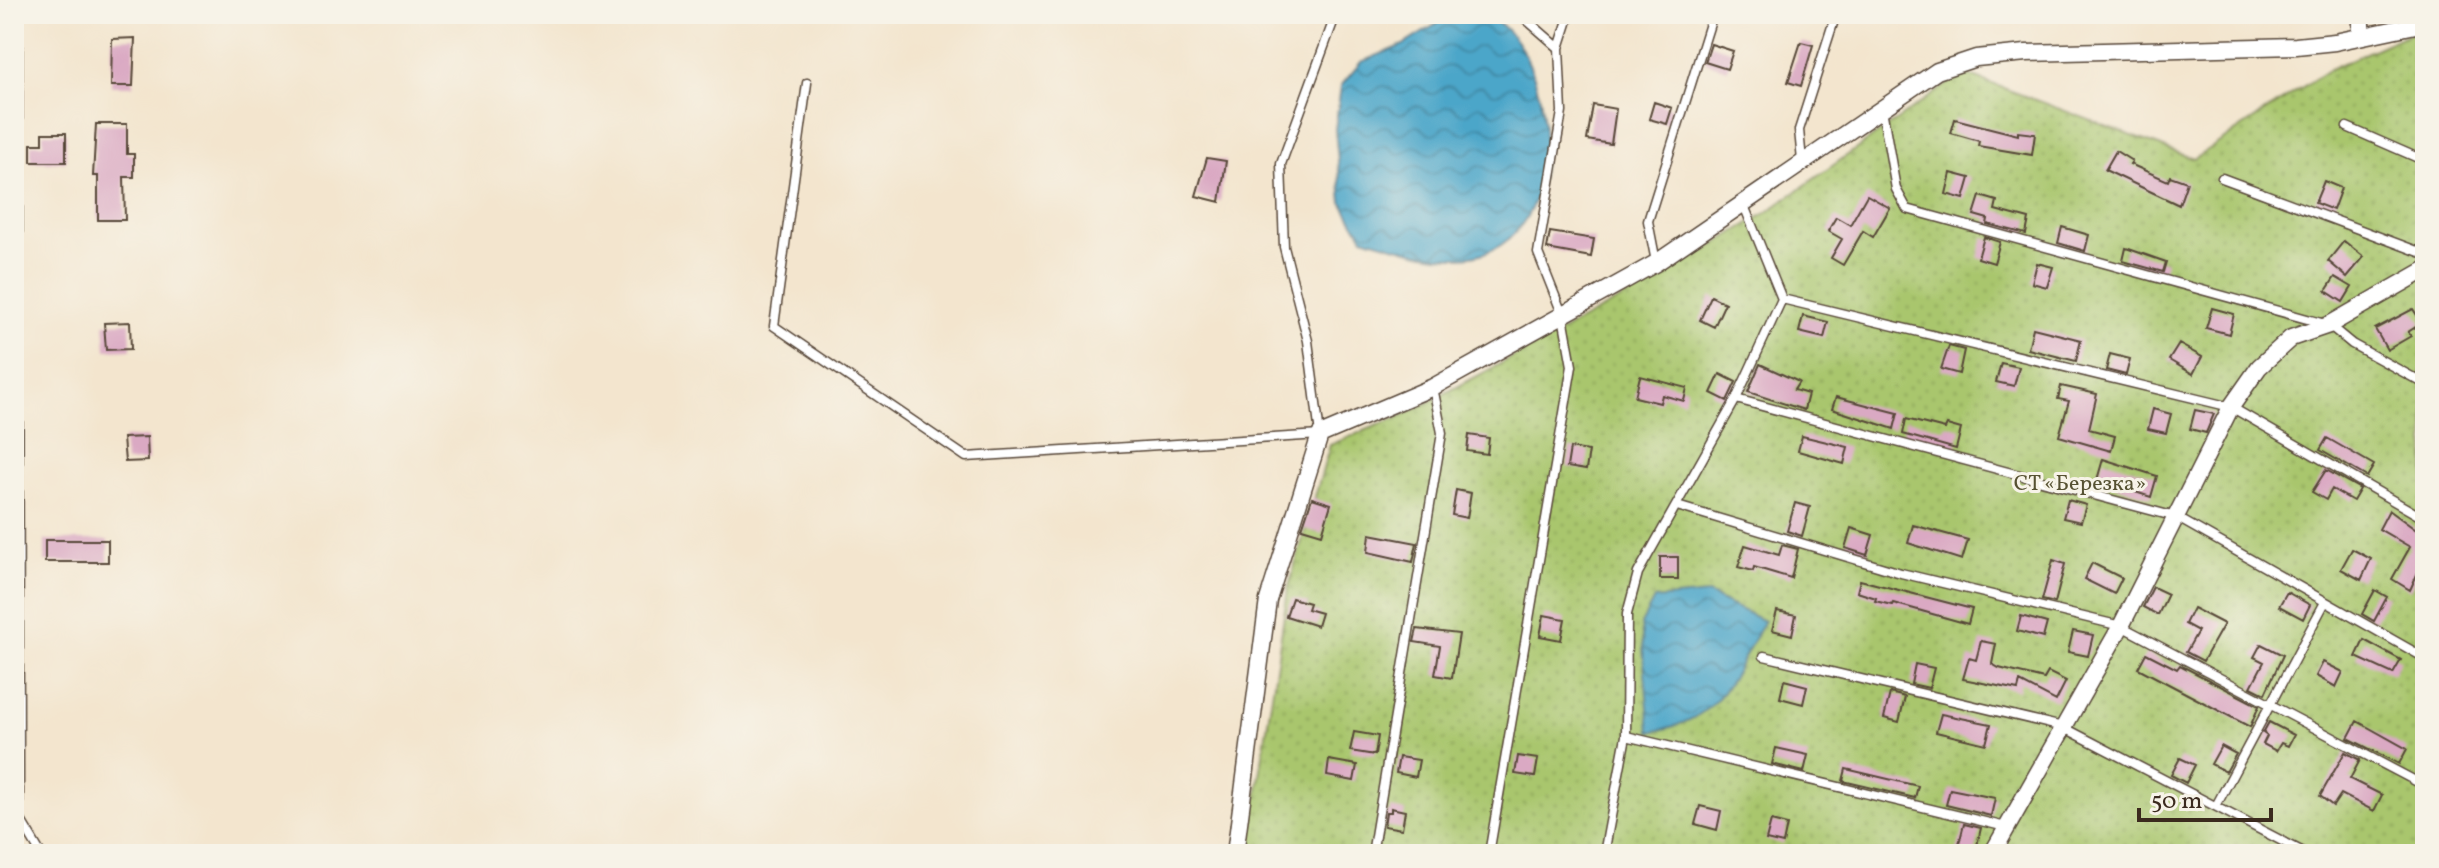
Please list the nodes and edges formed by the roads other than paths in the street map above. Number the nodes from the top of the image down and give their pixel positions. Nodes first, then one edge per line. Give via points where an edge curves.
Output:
1 (18, 14) edge
2 (1336, 14) edge
3 (1520, 14) edge
4 (1570, 14) edge
5 (1713, 14) edge
6 (1836, 14) edge
7 (2361, 14) edge
8 (2425, 23) edge
9 (2361, 35) junction
10 (1559, 48) junction
11 (807, 83) dead end
12 (1882, 108) junction
13 (2347, 127) dead end
14 (1802, 161) junction
15 (2425, 161) edge
16 (2222, 178) dead end
17 (1742, 201) junction
18 (2425, 254) edge
19 (1656, 263) junction
20 (2425, 270) edge
21 (1782, 299) junction
22 (1563, 316) junction
23 (2329, 325) junction
24 (2425, 384) edge
25 (1433, 387) junction
26 (1736, 399) junction
27 (2231, 407) junction
28 (1320, 435) junction
29 (1677, 506) junction
30 (2176, 517) junction
31 (2425, 519) edge
32 (2324, 604) junction
33 (2121, 626) junction
34 (1764, 656) dead end
35 (2425, 658) edge
36 (2268, 706) junction
37 (2063, 727) junction
38 (1626, 736) junction
39 (2425, 786) edge
40 (2216, 806) junction
41 (16, 813) edge
42 (2007, 827) junction
43 (41, 854) edge
44 (1235, 854) edge
45 (1372, 854) edge
46 (1489, 854) edge
47 (1604, 854) edge
48 (1992, 854) edge
49 (2307, 854) edge

1 - 41 lane
2 - 28 lane via 1281,164 1284,247 1308,341
3 - 10 lane
4 - 10 lane
5 - 19 lane via 1648,221
6 - 14 lane via 1799,130
7 - 9 street
8 - 9 street
9 - 12 street via 2296,46 1976,58 1937,71
10 - 22 lane via 1562,112 1538,253
11 - 28 lane via 774,326 966,457
12 - 14 street
12 - 23 lane via 1896,189 1907,209
13 - 15 lane
14 - 17 street
16 - 18 lane
17 - 19 street
17 - 21 lane
19 - 22 street
20 - 23 street
21 - 26 lane
21 - 27 lane
22 - 25 street
22 - 46 lane via 1572,366
23 - 24 lane via 2352,344
23 - 27 street via 2291,338 2259,367
25 - 28 street
25 - 45 lane via 1442,433
26 - 29 lane
26 - 30 lane
27 - 30 street
27 - 31 lane
28 - 44 street via 1268,600
29 - 33 lane via 1901,573
29 - 38 lane via 1638,573 1627,614
30 - 32 lane
30 - 33 street
32 - 35 lane
32 - 36 lane
33 - 36 lane
33 - 37 street
34 - 37 lane
36 - 39 lane
36 - 40 lane
37 - 40 lane
37 - 42 street
38 - 42 lane
38 - 47 lane
40 - 49 lane
41 - 43 lane
42 - 48 street

